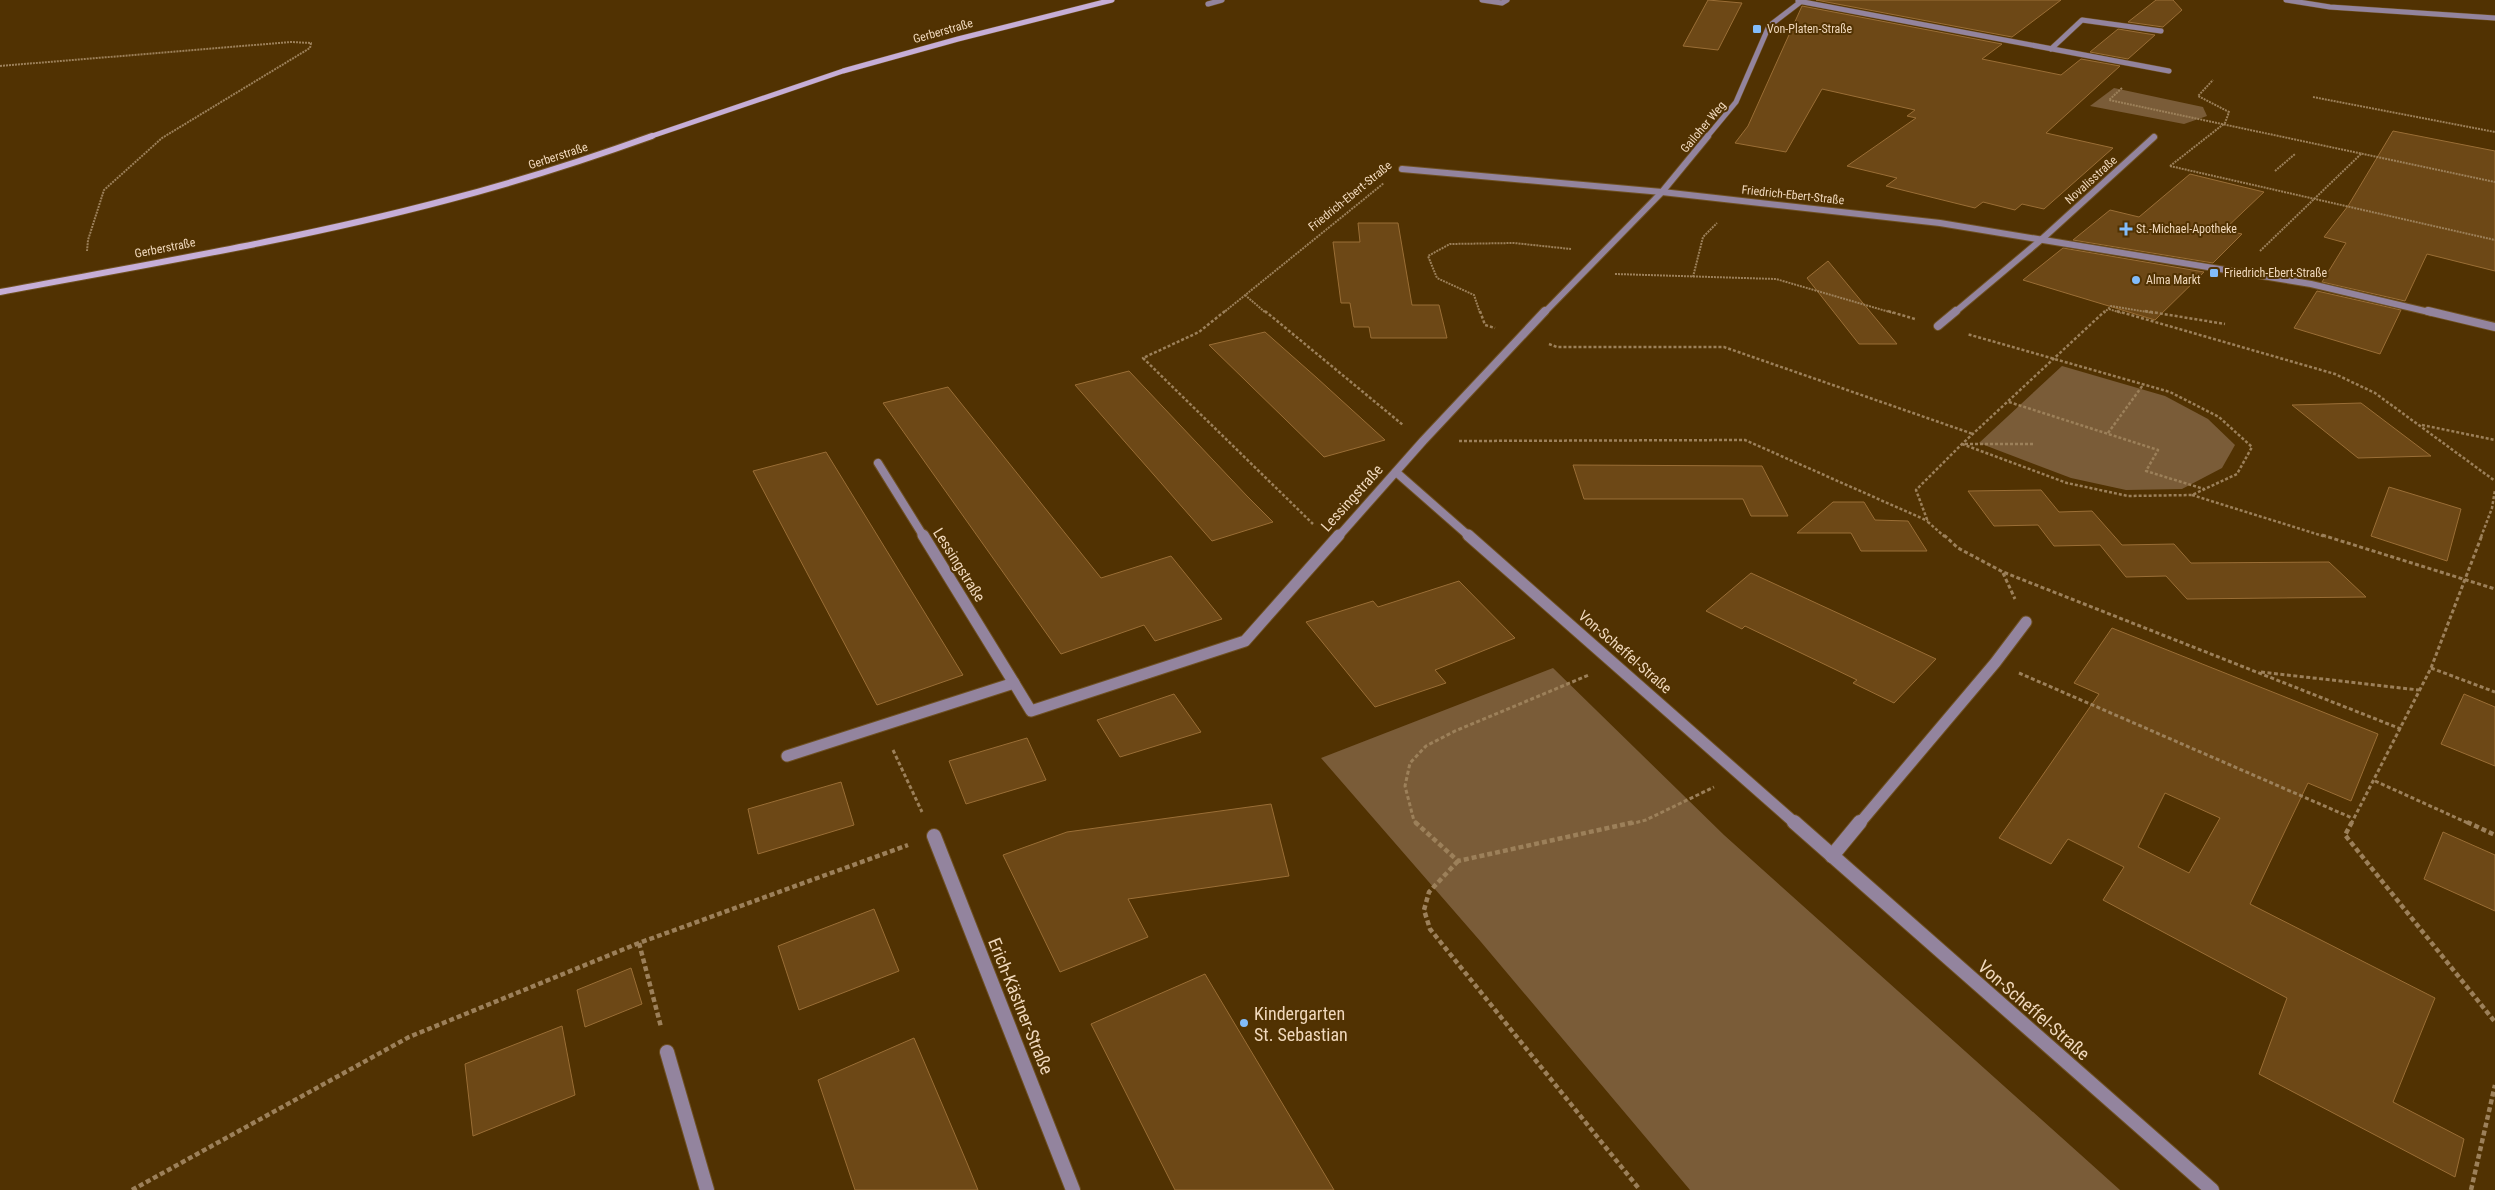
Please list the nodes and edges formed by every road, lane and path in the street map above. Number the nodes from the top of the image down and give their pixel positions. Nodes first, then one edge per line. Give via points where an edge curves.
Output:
1 (1112, 0) edge
2 (1222, 0) edge
3 (1482, 0) edge
4 (1507, 0) edge
5 (2286, 0) edge
6 (1800, 1) edge
7 (1208, 4) dead end
8 (2495, 18) edge
9 (2161, 31) dead end
10 (2051, 49) junction
11 (0, 66) edge
12 (2169, 72) dead end
13 (2213, 80) dead end
14 (2122, 88) dead end
15 (2313, 97) dead end
16 (2225, 123) junction
17 (2495, 132) edge
18 (2154, 137) dead end
19 (2362, 153) junction
20 (2294, 154) dead end
21 (1402, 169) joint
22 (2275, 171) dead end
23 (2495, 182) edge
24 (1662, 192) junction
25 (2313, 200) junction
26 (1740, 201) junction
27 (2042, 239) junction
28 (2495, 240) edge
29 (1600, 255) junction
30 (1588, 268) junction
31 (2238, 272) junction
32 (1693, 277) junction
33 (70, 278) junction
34 (0, 292) edge
35 (1245, 295) junction
36 (2108, 309) junction
37 (2225, 324) dead end
38 (1938, 326) junction
39 (2495, 327) edge
40 (1521, 336) junction
41 (2054, 360) junction
42 (2143, 384) junction
43 (2008, 402) junction
44 (2419, 424) junction
45 (1973, 434) junction
46 (2108, 434) junction
47 (2495, 440) edge
48 (1423, 441) junction
49 (1962, 444) junction
50 (2034, 444) dead end
51 (878, 462) dead end
52 (1396, 472) junction
53 (2495, 481) edge
54 (2204, 489) junction
55 (2495, 490) edge
56 (2192, 495) junction
57 (2494, 509) edge
58 (1928, 522) junction
59 (1332, 542) junction
60 (2463, 580) junction
61 (2495, 589) edge
62 (2026, 622) dead end
63 (1995, 663) junction
64 (1615, 664) junction
65 (2431, 668) junction
66 (2254, 672) junction
67 (1014, 683) junction
68 (2419, 690) junction
69 (2495, 692) edge
70 (882, 727) junction
71 (2401, 729) junction
72 (787, 756) dead end
73 (1739, 774) junction
74 (2374, 781) junction
75 (2352, 818) junction
76 (2495, 835) edge
77 (934, 836) junction
78 (1832, 856) junction
79 (1458, 861) junction
80 (640, 943) junction
81 (2495, 1022) edge
82 (667, 1052) joint
83 (2495, 1085) edge
84 (132, 1190) edge
85 (707, 1190) edge
86 (1073, 1190) edge
87 (1640, 1190) edge
88 (2212, 1190) edge
89 (2471, 1190) edge

1 - 33 street, Gerberstraße via 987,30 807,82 508,183 357,222
2 - 7 street
3 - 4 street via 1502,3
5 - 8 street via 2330,7
6 - 10 street
6 - 24 street, Gailoher Weg via 1769,26 1736,102
9 - 10 street via 2082,20
10 - 12 street
11 - 33 path via 311,43 310,48 279,68 162,138 104,190 88,240 87,257
13 - 16 path via 2198,96 2229,112
14 - 16 path via 2110,100
15 - 17 path
16 - 19 path
16 - 25 path via 2170,166
18 - 27 street, Novalisstraße
19 - 23 path
19 - 25 path
20 - 22 path
21 - 24 street, Friedrich-Ebert-Straße
21 - 35 path, Friedrich-Ebert-Straße
24 - 26 street, Friedrich-Ebert-Straße
24 - 29 street, Lessingstraße
25 - 28 path
25 - 31 path
26 - 27 street, Friedrich-Ebert-Straße via 1940,223
26 - 32 path via 1703,237
27 - 31 street, Friedrich-Ebert-Straße
27 - 38 street, Novalisstraße
29 - 30 street, Lessingstraße
29 - 40 path via 1514,243 1450,244 1428,256 1437,278 1474,295 1485,325
30 - 32 path via 1622,276
30 - 40 street, Lessingstraße
31 - 39 street, Friedrich-Ebert-Straße via 2311,284
32 - 38 path via 1776,278
33 - 34 street, Gerberstraße
35 - 48 path
35 - 59 path, Friedrich-Ebert-Straße via 1199,332 1143,358
36 - 37 path via 2111,306
36 - 41 path
36 - 44 path via 2335,374 2375,393
38 - 41 path
40 - 45 path via 1557,347 1724,347
40 - 48 street, Lessingstraße
41 - 42 path
41 - 43 path
42 - 46 path
42 - 54 path via 2170,392 2219,418 2252,447 2237,474
43 - 45 path
43 - 46 path
44 - 47 path
44 - 53 path
45 - 49 path
46 - 54 path via 2158,450 2146,471
48 - 52 street, Lessingstraße
48 - 58 path via 1746,440
49 - 50 path
49 - 56 path via 2067,483 2128,496
49 - 58 path via 1916,490
51 - 67 street, Lessingstraße
52 - 59 street, Lessingstraße
52 - 64 street, Von-Scheffel-Straße
54 - 56 path
55 - 57 path
56 - 60 path
57 - 60 path
58 - 66 path via 1958,548 2003,572
59 - 67 street, Lessingstraße via 1245,641 1031,711
60 - 61 path
60 - 65 path
62 - 63 street
63 - 75 path
63 - 78 street
64 - 73 street, Von-Scheffel-Straße
64 - 79 path via 1455,731 1426,746 1410,763 1405,786 1414,821
65 - 68 path
65 - 69 path
66 - 68 path
66 - 71 path
67 - 70 street
68 - 71 path
70 - 72 street
70 - 77 path
71 - 74 path
73 - 78 street, Von-Scheffel-Straße
73 - 79 path via 1646,820
74 - 75 path
74 - 76 path
75 - 81 path via 2345,835
77 - 80 path
77 - 86 street, Erich-Kästner-Straße
78 - 88 street, Von-Scheffel-Straße
79 - 87 path via 1429,892 1424,910 1430,929
80 - 82 path
80 - 84 path via 409,1037
82 - 85 street
83 - 89 path

